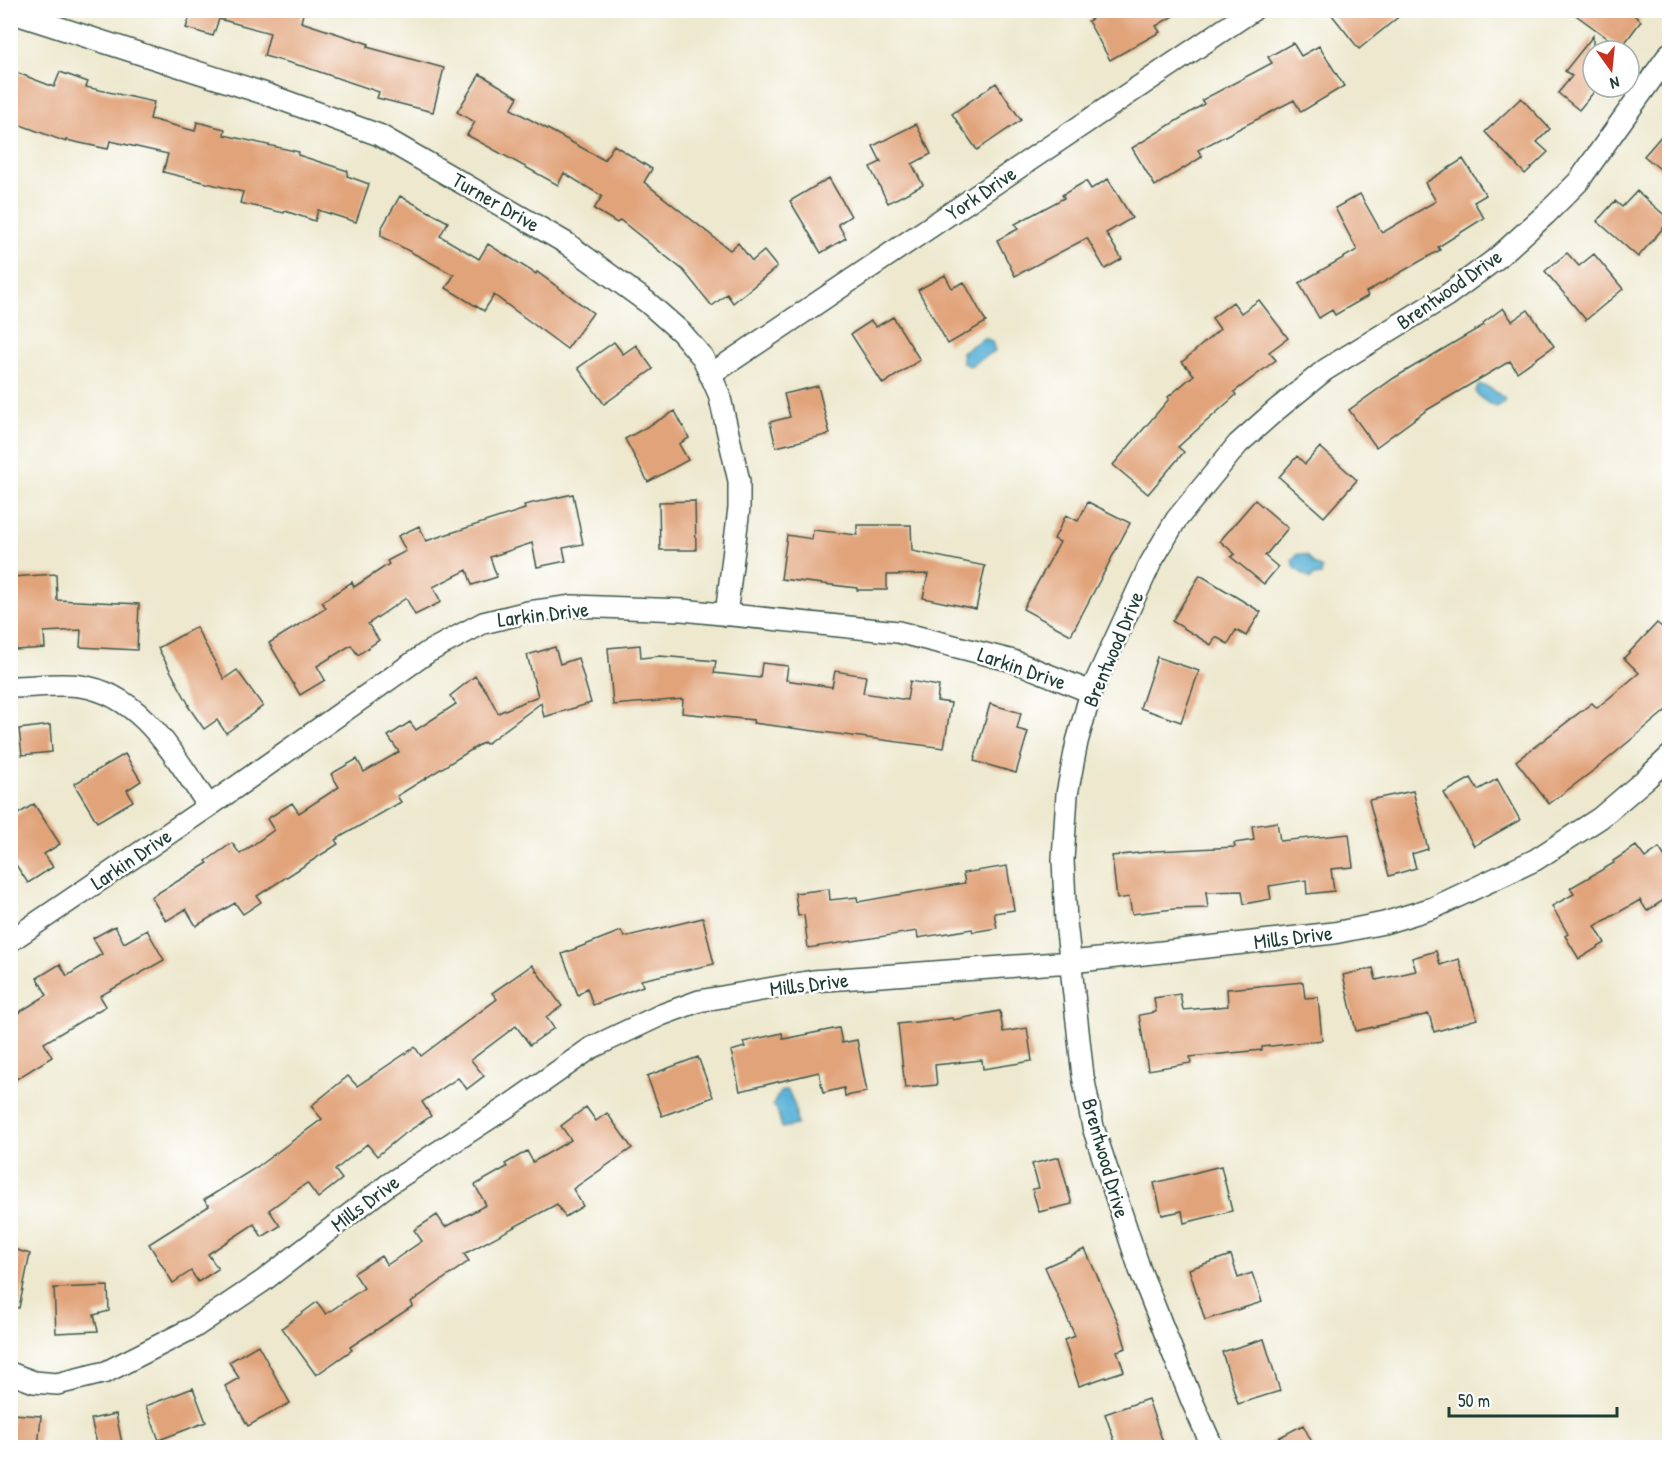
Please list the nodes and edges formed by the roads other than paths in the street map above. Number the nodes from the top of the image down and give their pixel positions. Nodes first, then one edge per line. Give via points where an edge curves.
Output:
1 (1252, 10) edge
2 (10, 12) edge
3 (1670, 53) edge
4 (710, 375) junction
5 (726, 615) junction
6 (10, 687) edge
7 (1091, 692) junction
8 (1670, 756) edge
9 (209, 806) junction
10 (10, 941) edge
11 (1071, 962) junction
12 (10, 1373) edge
13 (1213, 1448) edge

1 - 4 street, York Drive
2 - 4 street, Turner Drive via 266,94 379,135 584,256 681,332 703,357
3 - 7 street, Brentwood Drive via 1578,182 1546,214 1496,259 1446,296 1325,370 1238,444 1176,520 1150,564
4 - 5 street, Turner Drive via 719,394 739,481
5 - 7 street, Larkin Drive via 898,632 1013,661
5 - 9 street, Larkin Drive via 573,606 483,623 428,652
6 - 9 street via 81,686 112,696 137,712 160,737
7 - 11 street, Brentwood Drive via 1067,794 1063,860
8 - 11 street, Mills Drive via 1599,818 1544,854 1433,908 1334,933
9 - 10 street, Larkin Drive
11 - 12 street, Mills Drive via 813,981 699,1001 661,1015 591,1048 388,1184 263,1281 193,1329 106,1372 57,1384 34,1382
11 - 13 street, Brentwood Drive via 1083,1076 1093,1127 1140,1270

